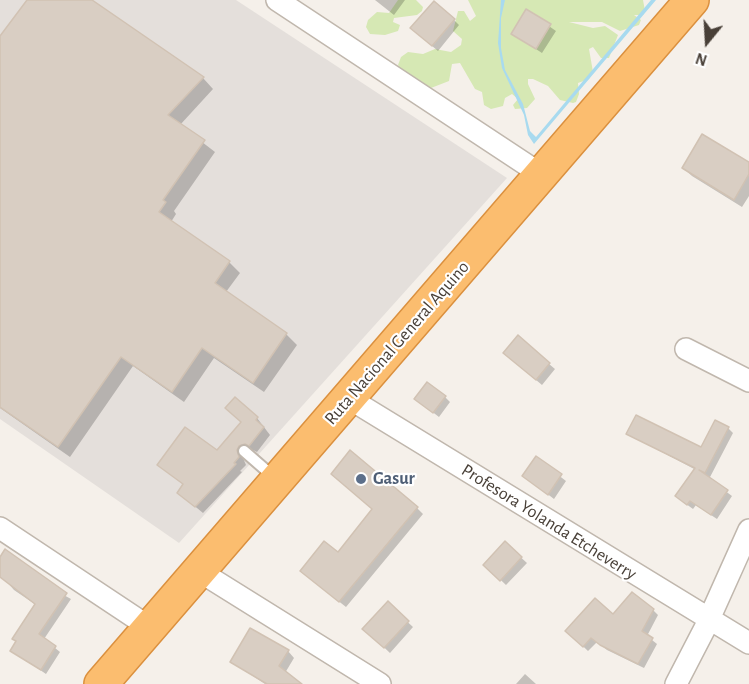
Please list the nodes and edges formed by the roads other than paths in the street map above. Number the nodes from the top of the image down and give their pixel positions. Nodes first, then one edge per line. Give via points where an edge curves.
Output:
1 (277, 0) edge
2 (692, 0) edge
3 (542, 175) junction
4 (686, 350) dead end
5 (749, 381) edge
6 (350, 399) junction
7 (244, 451) dead end
8 (278, 480) junction
9 (0, 528) edge
10 (749, 530) edge
11 (199, 571) junction
12 (708, 620) junction
13 (149, 627) junction
14 (749, 643) edge
15 (100, 684) edge
16 (381, 684) edge
17 (675, 684) edge

1 - 3 street
2 - 3 highway, Ruta Nacional General Aquino
3 - 6 highway, Ruta Nacional General Aquino
4 - 5 street
6 - 8 highway, Ruta Nacional General Aquino
6 - 12 street, Profesora Yolanda Etcheverry
7 - 8 lane
8 - 11 highway, Ruta Nacional General Aquino
9 - 13 street
10 - 12 street
11 - 13 highway, Ruta Nacional General Aquino
11 - 16 street
12 - 14 street, Profesora Yolanda Etcheverry
12 - 17 street
13 - 15 highway, Ruta Nacional General Aquino

